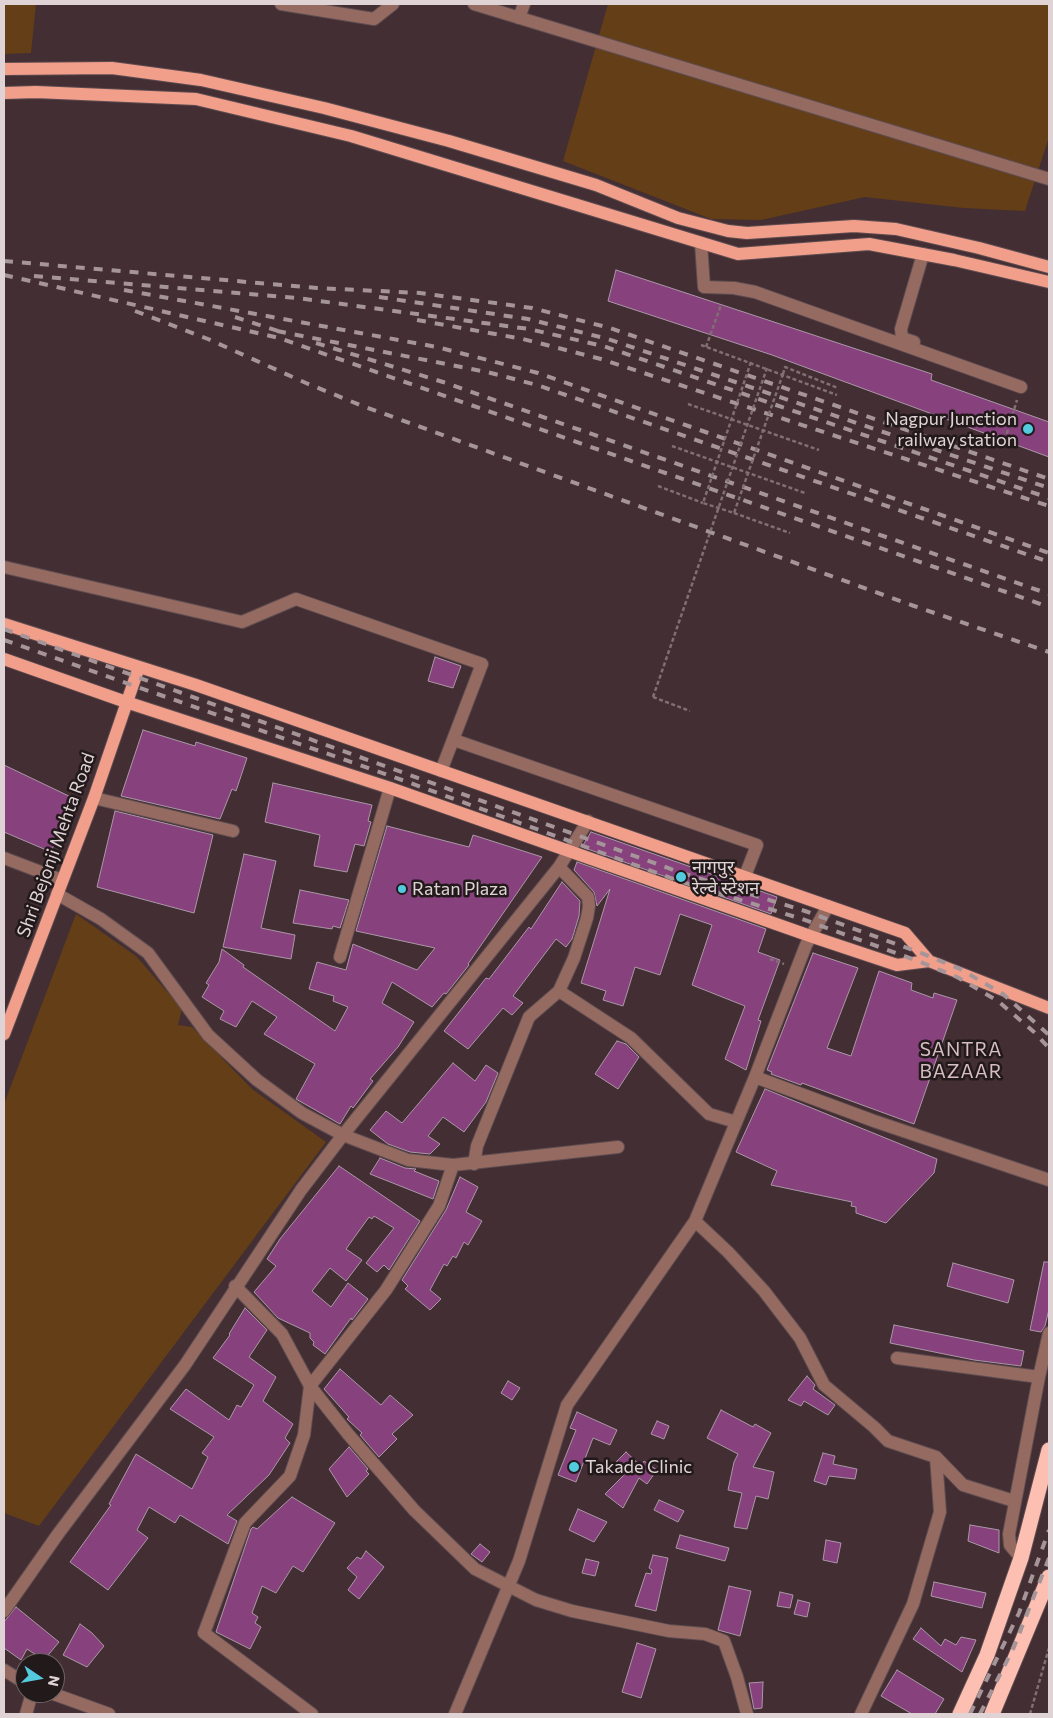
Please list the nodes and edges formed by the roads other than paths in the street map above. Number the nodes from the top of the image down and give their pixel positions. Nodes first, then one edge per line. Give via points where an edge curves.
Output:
1 (280, 4) edge
2 (393, 4) edge
3 (474, 4) edge
4 (524, 4) edge
5 (519, 18) junction
6 (4, 69) edge
7 (4, 93) edge
8 (1049, 179) edge
9 (702, 243) junction
10 (923, 254) junction
11 (1049, 268) edge
12 (1049, 282) edge
13 (931, 354) junction
14 (1021, 387) road end
15 (4, 567) edge
16 (4, 624) edge
17 (4, 659) edge
18 (139, 667) junction
19 (126, 702) junction
20 (454, 740) junction
21 (441, 771) junction
22 (390, 788) junction
23 (94, 798) junction
24 (588, 821) junction
25 (233, 831) dead end
26 (569, 852) junction
27 (4, 858) edge
28 (559, 867) junction
29 (745, 876) junction
30 (62, 880) junction
31 (56, 894) junction
32 (828, 906) junction
33 (812, 937) junction
34 (340, 956) dead end
35 (929, 961) junction
36 (559, 991) junction
37 (1049, 1008) edge
38 (4, 1034) edge
39 (755, 1077) junction
40 (736, 1122) junction
41 (343, 1135) junction
42 (618, 1147) dead end
43 (474, 1164) junction
44 (453, 1165) junction
45 (1049, 1180) edge
46 (695, 1221) junction
47 (235, 1286) junction
48 (1049, 1333) edge
49 (897, 1358) dead end
50 (1038, 1377) junction
51 (310, 1386) junction
52 (1049, 1450) edge
53 (936, 1457) junction
54 (1014, 1501) junction
55 (1021, 1558) junction
56 (1049, 1577) edge
57 (507, 1587) junction
58 (4, 1611) edge
59 (4, 1670) edge
60 (15, 1677) edge
61 (65, 1698) edge
62 (109, 1714) edge
63 (312, 1714) edge
64 (455, 1714) edge
65 (747, 1714) edge
66 (861, 1714) edge
67 (960, 1714) edge
68 (992, 1714) edge

1 - 2 street via 374,19
3 - 5 street
4 - 5 street
5 - 8 street
6 - 11 main road via 112,68 201,80 449,141 596,185 678,218 728,231 747,233 854,226 896,228
7 - 9 main road via 196,99 351,136
9 - 10 main road via 738,254 869,244
9 - 13 street via 704,287 756,292
10 - 12 main road
10 - 13 street via 900,334 902,338 934,349
13 - 14 street
15 - 20 street via 242,622 296,599 482,664
16 - 18 main road
17 - 19 main road
18 - 19 main road, Shri Bejonji Mehta Road
18 - 21 main road
19 - 22 main road
19 - 23 main road, Shri Bejonji Mehta Road
20 - 21 street
20 - 29 street via 757,845
21 - 24 main road
22 - 26 main road
22 - 34 street
23 - 25 street
23 - 30 main road, Shri Bejonji Mehta Road
24 - 26 street
24 - 29 main road
26 - 28 street
26 - 33 main road
27 - 30 street
28 - 36 street via 588,897 589,906 574,958
28 - 41 street
29 - 32 main road
30 - 31 main road, Shri Bejonji Mehta Road
31 - 38 main road, Shri Bejonji Mehta Road
31 - 41 street via 101,919 148,952 215,1041 257,1080 302,1113
32 - 33 street
32 - 35 main road via 906,933
33 - 35 main road via 897,965
33 - 39 street via 806,945
35 - 37 main road
36 - 40 street via 631,1038 709,1114
36 - 43 street via 529,1017 477,1146
39 - 40 street
39 - 45 street
40 - 46 street
41 - 44 street via 408,1160
41 - 47 street
42 - 43 street
43 - 44 street
44 - 51 street via 439,1206 386,1290
46 - 53 street via 764,1292 800,1338 824,1385 888,1441
46 - 57 street via 566,1405 519,1561
47 - 51 street via 282,1334
47 - 58 street via 185,1364
48 - 50 street
49 - 50 street
50 - 54 street
51 - 57 street via 414,1510 475,1569
51 - 63 street via 304,1435 290,1476 245,1523 204,1633
52 - 55 highway
53 - 54 street via 963,1485
53 - 66 street via 940,1512 913,1604
54 - 55 street via 1010,1545
55 - 67 highway via 987,1655
56 - 68 highway
57 - 64 street
57 - 65 street via 572,1611 669,1631 705,1634 724,1641
59 - 60 street
61 - 62 street

